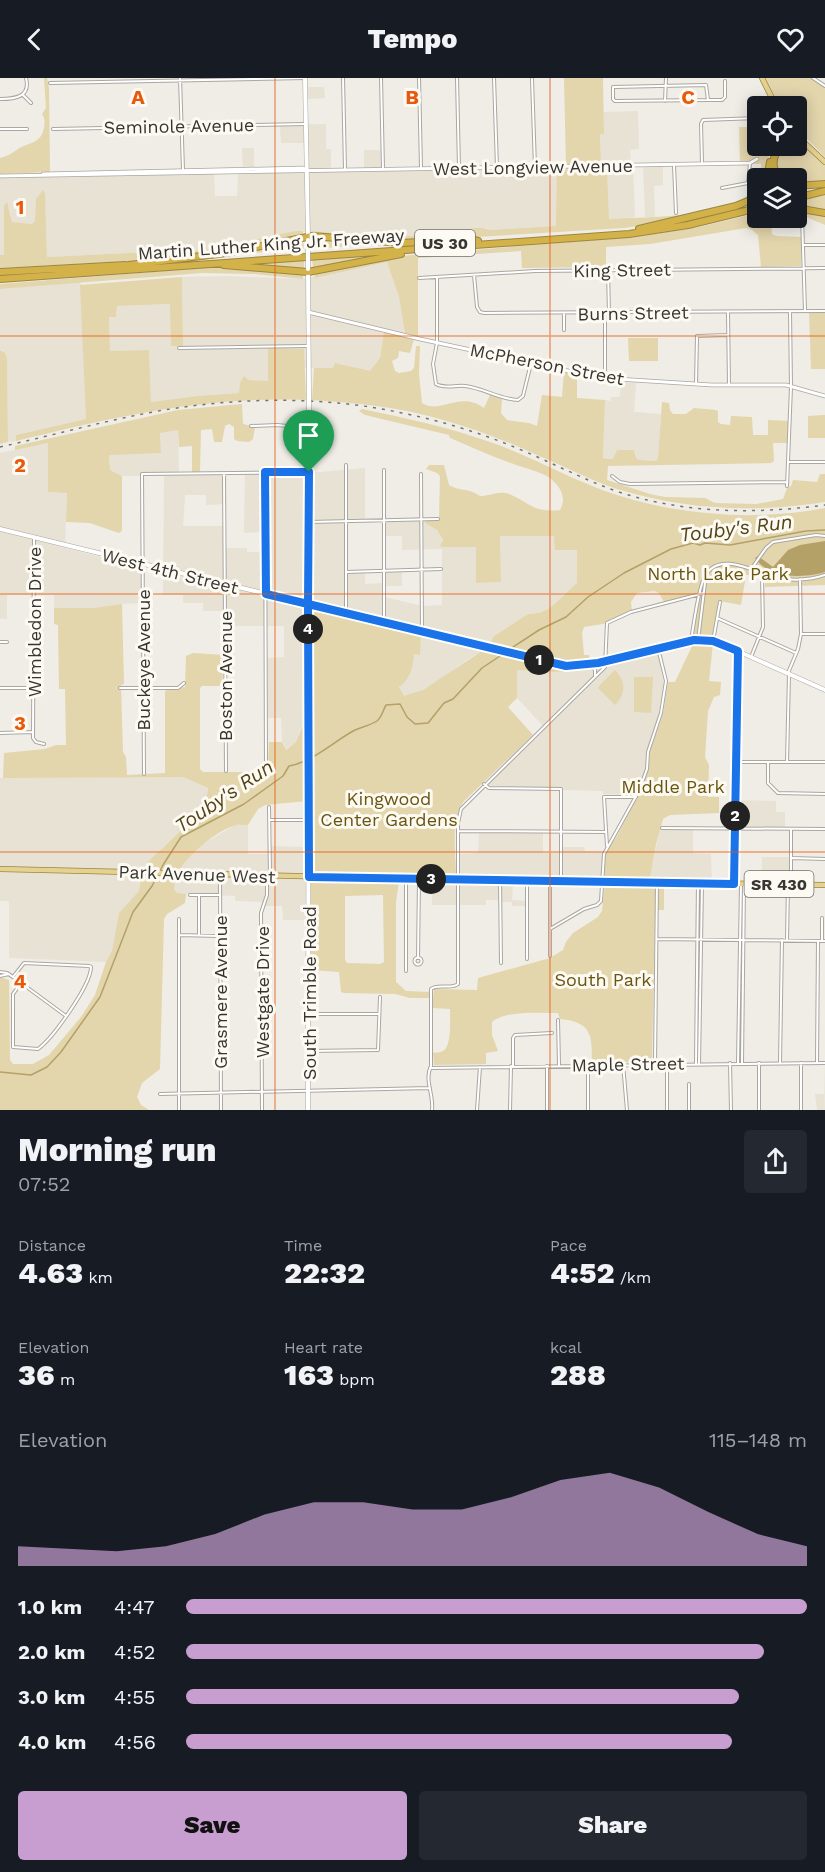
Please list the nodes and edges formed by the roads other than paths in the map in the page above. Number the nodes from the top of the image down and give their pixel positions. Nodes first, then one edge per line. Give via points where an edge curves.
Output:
1 (26, 78) edge
2 (305, 78) edge
3 (343, 78) edge
4 (381, 78) edge
5 (419, 78) edge
6 (457, 78) edge
7 (494, 78) edge
8 (666, 78) edge
9 (762, 78) edge
10 (813, 78) edge
11 (180, 79) edge
12 (532, 79) edge
13 (725, 81) dead end
14 (50, 83) dead end
15 (665, 85) junction
16 (825, 86) edge
17 (23, 95) junction
18 (771, 96) edge
19 (0, 99) edge
20 (708, 100) junction
21 (665, 101) junction
22 (31, 103) dead end
23 (747, 118) edge
24 (306, 124) junction
25 (181, 126) junction
26 (0, 129) edge
27 (27, 129) dead end
28 (53, 129) dead end
29 (807, 145) edge
30 (757, 159) dead end
31 (825, 162) edge
32 (702, 164) junction
33 (750, 164) junction
34 (674, 165) junction
35 (535, 166) junction
36 (497, 167) junction
37 (421, 168) junction
38 (459, 168) junction
39 (345, 169) junction
40 (383, 169) junction
41 (308, 170) junction
42 (183, 172) junction
43 (0, 176) edge
44 (807, 186) edge
45 (825, 187) edge
46 (722, 188) dead end
47 (807, 193) edge
48 (747, 201) edge
49 (747, 210) edge
50 (807, 210) edge
51 (747, 211) edge
52 (676, 213) dead end
53 (825, 213) edge
54 (802, 228) edge
55 (639, 229) junction
56 (308, 238) junction
57 (478, 241) junction
58 (496, 243) junction
59 (803, 245) junction
60 (825, 245) edge
61 (129, 265) junction
62 (179, 265) junction
63 (803, 268) junction
64 (825, 268) edge
65 (0, 270) edge
66 (308, 270) junction
67 (608, 270) junction
68 (474, 274) junction
69 (436, 277) junction
70 (419, 278) dead end
71 (0, 280) edge
72 (805, 311) junction
73 (825, 311) edge
74 (308, 312) junction
75 (728, 312) junction
76 (790, 312) junction
77 (564, 314) junction
78 (607, 314) junction
79 (564, 330) dead end
80 (728, 335) junction
81 (437, 343) junction
82 (308, 346) junction
83 (179, 348) dead end
84 (531, 363) junction
85 (605, 379) junction
86 (696, 384) junction
87 (729, 385) junction
88 (791, 387) junction
89 (825, 396) edge
90 (251, 426) dead end
91 (309, 428) junction
92 (788, 462) junction
93 (825, 462) edge
94 (346, 465) dead end
95 (384, 470) dead end
96 (265, 472) junction
97 (309, 472) junction
98 (224, 473) junction
99 (422, 474) dead end
100 (612, 476) dead end
101 (787, 482) junction
102 (787, 486) dead end
103 (422, 519) junction
104 (438, 519) dead end
105 (384, 520) junction
106 (346, 521) junction
107 (308, 522) junction
108 (0, 529) edge
109 (825, 536) edge
110 (34, 537) junction
111 (143, 564) junction
112 (752, 568) junction
113 (441, 569) dead end
114 (421, 570) junction
115 (384, 571) junction
116 (346, 572) junction
117 (762, 574) junction
118 (825, 575) edge
119 (801, 579) junction
120 (225, 584) junction
121 (266, 594) junction
122 (702, 594) junction
123 (720, 602) dead end
124 (308, 604) junction
125 (346, 613) junction
126 (717, 618) junction
127 (384, 622) junction
128 (422, 632) junction
129 (801, 634) junction
130 (825, 634) edge
131 (759, 637) junction
132 (691, 640) junction
133 (700, 640) junction
134 (711, 641) junction
135 (0, 642) edge
136 (6, 642) dead end
137 (658, 648) junction
138 (738, 651) junction
139 (796, 653) junction
140 (751, 657) junction
141 (607, 661) junction
142 (586, 665) junction
143 (789, 673) junction
144 (595, 676) junction
145 (184, 683) dead end
146 (0, 688) edge
147 (34, 688) junction
148 (120, 688) dead end
149 (143, 688) junction
150 (825, 690) edge
151 (33, 732) junction
152 (0, 733) edge
153 (44, 744) dead end
154 (736, 762) junction
155 (768, 762) junction
156 (787, 762) junction
157 (825, 762) edge
158 (266, 769) dead end
159 (226, 771) dead end
160 (144, 774) dead end
161 (484, 784) junction
162 (825, 794) edge
163 (636, 797) junction
164 (269, 807) dead end
165 (269, 820) junction
166 (310, 820) junction
167 (662, 828) dead end
168 (735, 828) junction
169 (791, 829) junction
170 (825, 829) edge
171 (458, 831) junction
172 (561, 832) junction
173 (606, 834) junction
174 (613, 839) junction
175 (607, 846) junction
176 (791, 858) junction
177 (825, 859) edge
178 (0, 868) edge
179 (220, 874) junction
180 (269, 876) junction
181 (309, 877) junction
182 (406, 879) junction
183 (418, 879) junction
184 (458, 880) junction
185 (501, 880) junction
186 (527, 881) junction
187 (550, 881) junction
188 (561, 881) junction
189 (602, 882) junction
190 (657, 882) junction
191 (700, 883) junction
192 (734, 884) junction
193 (742, 884) junction
194 (790, 884) junction
195 (825, 885) edge
196 (189, 895) dead end
197 (199, 895) junction
198 (219, 896) junction
199 (822, 918) dead end
200 (179, 919) dead end
201 (550, 928) junction
202 (179, 935) junction
203 (199, 935) junction
204 (219, 936) junction
205 (657, 939) junction
206 (699, 939) junction
207 (742, 940) junction
208 (782, 940) junction
209 (787, 940) junction
210 (822, 941) edge
211 (550, 956) dead end
212 (418, 958) dead end
213 (527, 959) dead end
214 (501, 963) dead end
215 (406, 971) dead end
216 (0, 974) edge
217 (11, 975) junction
218 (21, 983) junction
219 (380, 997) dead end
220 (309, 1014) junction
221 (379, 1014) junction
222 (66, 1016) junction
223 (558, 1020) dead end
224 (552, 1033) dead end
225 (309, 1051) junction
226 (740, 1063) junction
227 (759, 1063) junction
228 (780, 1063) junction
229 (801, 1063) junction
230 (817, 1063) junction
231 (825, 1063) edge
232 (623, 1064) junction
233 (655, 1064) junction
234 (667, 1064) junction
235 (698, 1064) junction
236 (730, 1064) junction
237 (559, 1065) junction
238 (588, 1065) junction
239 (512, 1066) junction
240 (547, 1066) junction
241 (480, 1067) junction
242 (430, 1068) junction
243 (688, 1084) dead end
244 (430, 1088) junction
245 (309, 1090) junction
246 (262, 1091) junction
247 (220, 1092) junction
248 (179, 1093) junction
249 (160, 1094) dead end
250 (179, 1110) edge
251 (220, 1110) edge
252 (262, 1110) edge
253 (309, 1110) edge
254 (432, 1110) edge
255 (477, 1110) edge
256 (510, 1110) edge
257 (547, 1110) edge
258 (588, 1110) edge
259 (627, 1110) edge
260 (667, 1110) edge
261 (688, 1110) edge
262 (731, 1110) edge
263 (759, 1110) edge
264 (801, 1110) edge

1 - 17 street
2 - 11 street
2 - 24 main road, South Trimble Road
3 - 39 street
4 - 40 street
5 - 37 street
6 - 38 street
7 - 36 street
8 - 15 street
9 - 18 main road
10 - 16 street
11 - 14 street
11 - 25 street
12 - 35 street
13 - 20 street via 724,99
15 - 20 street via 707,85
15 - 21 street
15 - 21 street via 613,87 613,99
17 - 19 street
17 - 22 street
20 - 21 street
23 - 32 street via 703,120
24 - 25 street, Seminole Avenue
24 - 41 main road, South Trimble Road
25 - 28 street, Seminole Avenue
25 - 42 street
26 - 27 street
29 - 31 main road
30 - 33 street
32 - 33 street, West Longview Avenue
32 - 34 street, West Longview Avenue
33 - 46 street via 748,183
34 - 35 street, West Longview Avenue
34 - 52 street
35 - 36 street, West Longview Avenue
36 - 38 street, West Longview Avenue
37 - 38 street, West Longview Avenue
37 - 40 street, West Longview Avenue
39 - 40 street, West Longview Avenue
39 - 41 street, West Longview Avenue
41 - 42 street, West Longview Avenue
41 - 56 main road, South Trimble Road
42 - 43 street, West Longview Avenue
44 - 45 highway
45 - 47 highway
48 - 55 highway
49 - 55 highway, Martin Luther King Jr. Freeway / US 30
50 - 53 highway
51 - 58 highway, Martin Luther King Jr. Freeway / US 30 via 629,234
54 - 59 street
55 - 57 highway, Martin Luther King Jr. Freeway / US 30
56 - 57 highway via 398,243
56 - 61 highway via 226,254
56 - 66 main road, South Trimble Road, bridge
57 - 61 highway, Martin Luther King Jr. Freeway / US 30
58 - 62 highway, Martin Luther King Jr. Freeway / US 30
58 - 66 highway via 391,255
59 - 60 street
59 - 63 street
61 - 65 highway, Martin Luther King Jr. Freeway / US 30
62 - 66 highway
62 - 71 highway, Martin Luther King Jr. Freeway / US 30
63 - 64 street, King Street
63 - 67 street, King Street
63 - 72 street
66 - 74 main road, South Trimble Road
67 - 68 street, King Street
67 - 78 street
68 - 69 street, King Street
68 - 77 street, Burns Street via 477,307 482,313
69 - 70 street, King Street
69 - 81 street
72 - 73 street, Burns Street
72 - 76 street, Burns Street
74 - 81 street, McPherson Street
74 - 82 main road, South Trimble Road
75 - 76 street, Burns Street
75 - 78 street, Burns Street
75 - 80 street
76 - 88 street
77 - 78 street, Burns Street
77 - 79 street
78 - 85 street
80 - 86 street via 697,336
80 - 87 street
81 - 84 street, McPherson Street
81 - 84 street via 433,377 441,387 467,386 518,400 523,396
82 - 83 street
82 - 91 main road, South Trimble Road, bridge
84 - 85 street, McPherson Street
85 - 86 street, McPherson Street
86 - 87 street, McPherson Street
87 - 88 street, McPherson Street
88 - 89 street, McPherson Street
88 - 92 street
90 - 91 street
91 - 97 main road, South Trimble Road
92 - 93 street
92 - 101 street
94 - 106 street
95 - 105 street
96 - 97 street
96 - 98 street
96 - 121 street
97 - 107 main road, South Trimble Road
98 - 111 street, Buckeye Avenue via 142,474
98 - 120 street, Boston Avenue
99 - 103 street
100 - 101 street via 624,483
101 - 102 street
103 - 104 street
103 - 105 street
103 - 114 street
105 - 106 street
105 - 115 street
106 - 107 street
106 - 116 street
107 - 124 main road, South Trimble Road
108 - 110 main road, West 4th Street
109 - 112 street via 776,541
110 - 111 main road, West 4th Street
110 - 147 street, Wimbledon Drive
111 - 120 main road, West 4th Street
111 - 149 street, Buckeye Avenue
112 - 117 street
112 - 122 street via 712,568 706,575
113 - 114 street
114 - 115 street
114 - 128 street
115 - 116 street
115 - 127 street
116 - 125 street
117 - 119 street
117 - 131 street via 763,627
118 - 119 street
119 - 129 street
120 - 121 main road, West 4th Street
120 - 159 street, Boston Avenue
121 - 124 main road, West 4th Street
121 - 158 street
122 - 132 street
122 - 133 street
122 - 141 street via 631,612 607,623
123 - 126 street
124 - 125 main road, West 4th Street
124 - 166 main road, South Trimble Road
125 - 127 main road, West 4th Street
126 - 131 street
126 - 134 street
127 - 128 main road, West 4th Street
128 - 142 main road, West 4th Street via 560,665
129 - 130 street
129 - 139 street
131 - 139 street
131 - 140 street
132 - 133 main road, West 4th Street
132 - 137 main road, West 4th Street
133 - 134 main road, West 4th Street
134 - 138 main road, West 4th Street
135 - 136 street
137 - 141 main road, West 4th Street
137 - 163 street via 665,689 647,769
138 - 140 main road, West 4th Street
138 - 154 street
139 - 143 street
140 - 143 main road, West 4th Street
141 - 142 main road, West 4th Street
141 - 144 street
142 - 144 street via 595,669
143 - 150 main road, West 4th Street
143 - 156 street
144 - 161 street
145 - 149 street via 178,688
146 - 147 street
147 - 151 street, Wimbledon Drive
148 - 149 street
149 - 160 street, Buckeye Avenue
151 - 152 street
151 - 153 street, Wimbledon Drive via 36,742
154 - 155 street
154 - 168 street
155 - 156 street
155 - 162 street via 768,783 778,794
156 - 157 street
161 - 171 street via 461,809
161 - 172 street via 489,788 561,789
163 - 173 street via 604,797
163 - 174 street
164 - 165 street, Westgate Drive
165 - 166 street
165 - 180 street, Westgate Drive
166 - 181 main road, South Trimble Road
167 - 168 street
168 - 169 street
168 - 192 street
169 - 170 street
169 - 176 street
171 - 172 street
171 - 184 street
172 - 173 street
172 - 188 street
173 - 174 street
173 - 175 street
174 - 175 street
175 - 189 street
176 - 177 street
176 - 194 street
178 - 179 main road, Park Avenue West / SR 430
179 - 180 main road, Park Avenue West / SR 430
179 - 198 street, Grasmere Avenue
180 - 181 main road, Park Avenue West / SR 430
180 - 246 street, Westgate Drive via 261,913
181 - 182 main road, Park Avenue West / SR 430
181 - 220 main road, South Trimble Road
182 - 183 main road, Park Avenue West / SR 430
182 - 215 street
183 - 184 main road, Park Avenue West / SR 430
183 - 212 street
184 - 185 main road, Park Avenue West / SR 430
184 - 242 street via 458,984 431,989
185 - 186 main road, Park Avenue West / SR 430
185 - 214 street
186 - 187 main road, Park Avenue West / SR 430
186 - 213 street
187 - 188 main road, Park Avenue West / SR 430
187 - 201 street
188 - 189 main road, Park Avenue West / SR 430
189 - 190 main road, Park Avenue West / SR 430
189 - 201 street via 598,904
190 - 191 main road, Park Avenue West / SR 430
190 - 205 street
191 - 192 main road, Park Avenue West / SR 430
191 - 206 street
192 - 193 main road, Park Avenue West / SR 430
193 - 194 main road, Park Avenue West / SR 430
193 - 207 street
194 - 195 main road, Park Avenue West / SR 430
194 - 209 street
196 - 197 street
197 - 198 street
197 - 203 street
198 - 204 street, Grasmere Avenue
199 - 210 street
200 - 202 street
201 - 211 street
202 - 203 street
202 - 248 street
203 - 204 street
204 - 247 street, Grasmere Avenue
205 - 206 street
205 - 233 street
206 - 207 street
206 - 235 street
207 - 208 street
207 - 226 street
208 - 209 street
208 - 228 street
209 - 210 street
210 - 230 street
216 - 217 street
217 - 218 street
217 - 222 street via 24,963 91,966 90,977
218 - 222 street
218 - 222 street via 13,994 14,1048 40,1048
219 - 221 street
220 - 221 street
220 - 225 main road, South Trimble Road
221 - 225 street via 378,1050
223 - 237 street
224 - 239 street via 517,1034 513,1038
225 - 245 main road, South Trimble Road
226 - 227 street, Maple Street
226 - 236 street, Maple Street
227 - 228 street, Maple Street
227 - 263 street
228 - 229 street, Maple Street
229 - 230 street, Maple Street
229 - 264 street
230 - 231 street, Maple Street
232 - 233 street, Maple Street
232 - 238 street, Maple Street
232 - 259 street
233 - 234 street, Maple Street
234 - 235 street, Maple Street
234 - 260 street
235 - 236 street, Maple Street
236 - 262 street
237 - 238 street, Maple Street
237 - 240 street, Maple Street
238 - 258 street
239 - 240 street, Maple Street
239 - 241 street, Maple Street
239 - 256 street
240 - 257 street
241 - 242 street, Maple Street
241 - 255 street
242 - 244 street
243 - 261 street
244 - 245 street
244 - 254 street
245 - 246 street
245 - 253 main road, South Trimble Road
246 - 247 street
246 - 252 street, Westgate Drive
247 - 248 street
247 - 251 street, Grasmere Avenue
248 - 249 street
248 - 250 street

